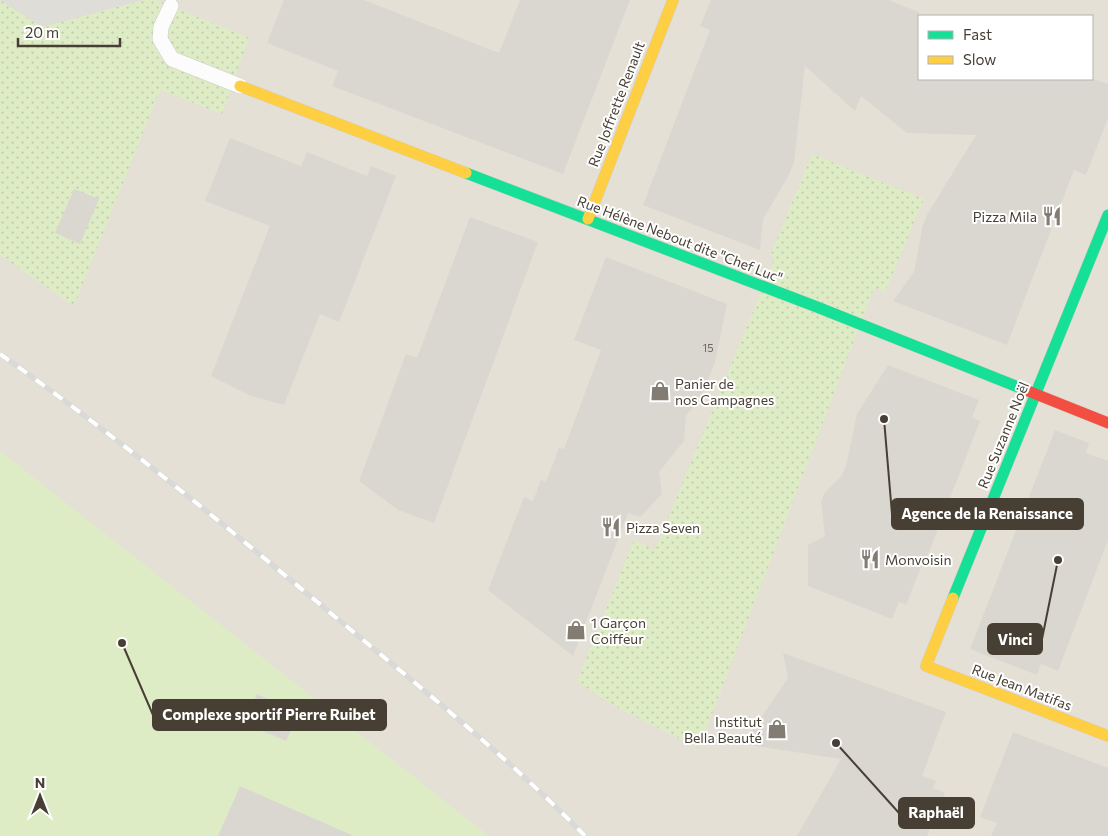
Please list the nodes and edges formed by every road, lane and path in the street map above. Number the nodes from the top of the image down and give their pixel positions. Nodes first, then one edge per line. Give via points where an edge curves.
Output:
1 (672, 0) edge
2 (171, 6) dead end
3 (240, 86) joint
4 (1108, 215) edge
5 (588, 219) junction
6 (1036, 395) junction
7 (1108, 423) edge
8 (926, 666) joint
9 (1108, 736) edge

1 - 5 street, Rue Joffrette Renault
2 - 3 lane via 161,27 160,40 172,59
3 - 5 street, Rue Hélène Nebout dite "Chef Luc"
4 - 6 street, Rue Suzanne Noël
5 - 6 street, Rue Hélène Nebout dite "Chef Luc"
6 - 7 street, Rue Hélène Nebout dite "Chef Luc"
6 - 8 street, Rue Suzanne Noël
8 - 9 street, Rue Jean Matifas

